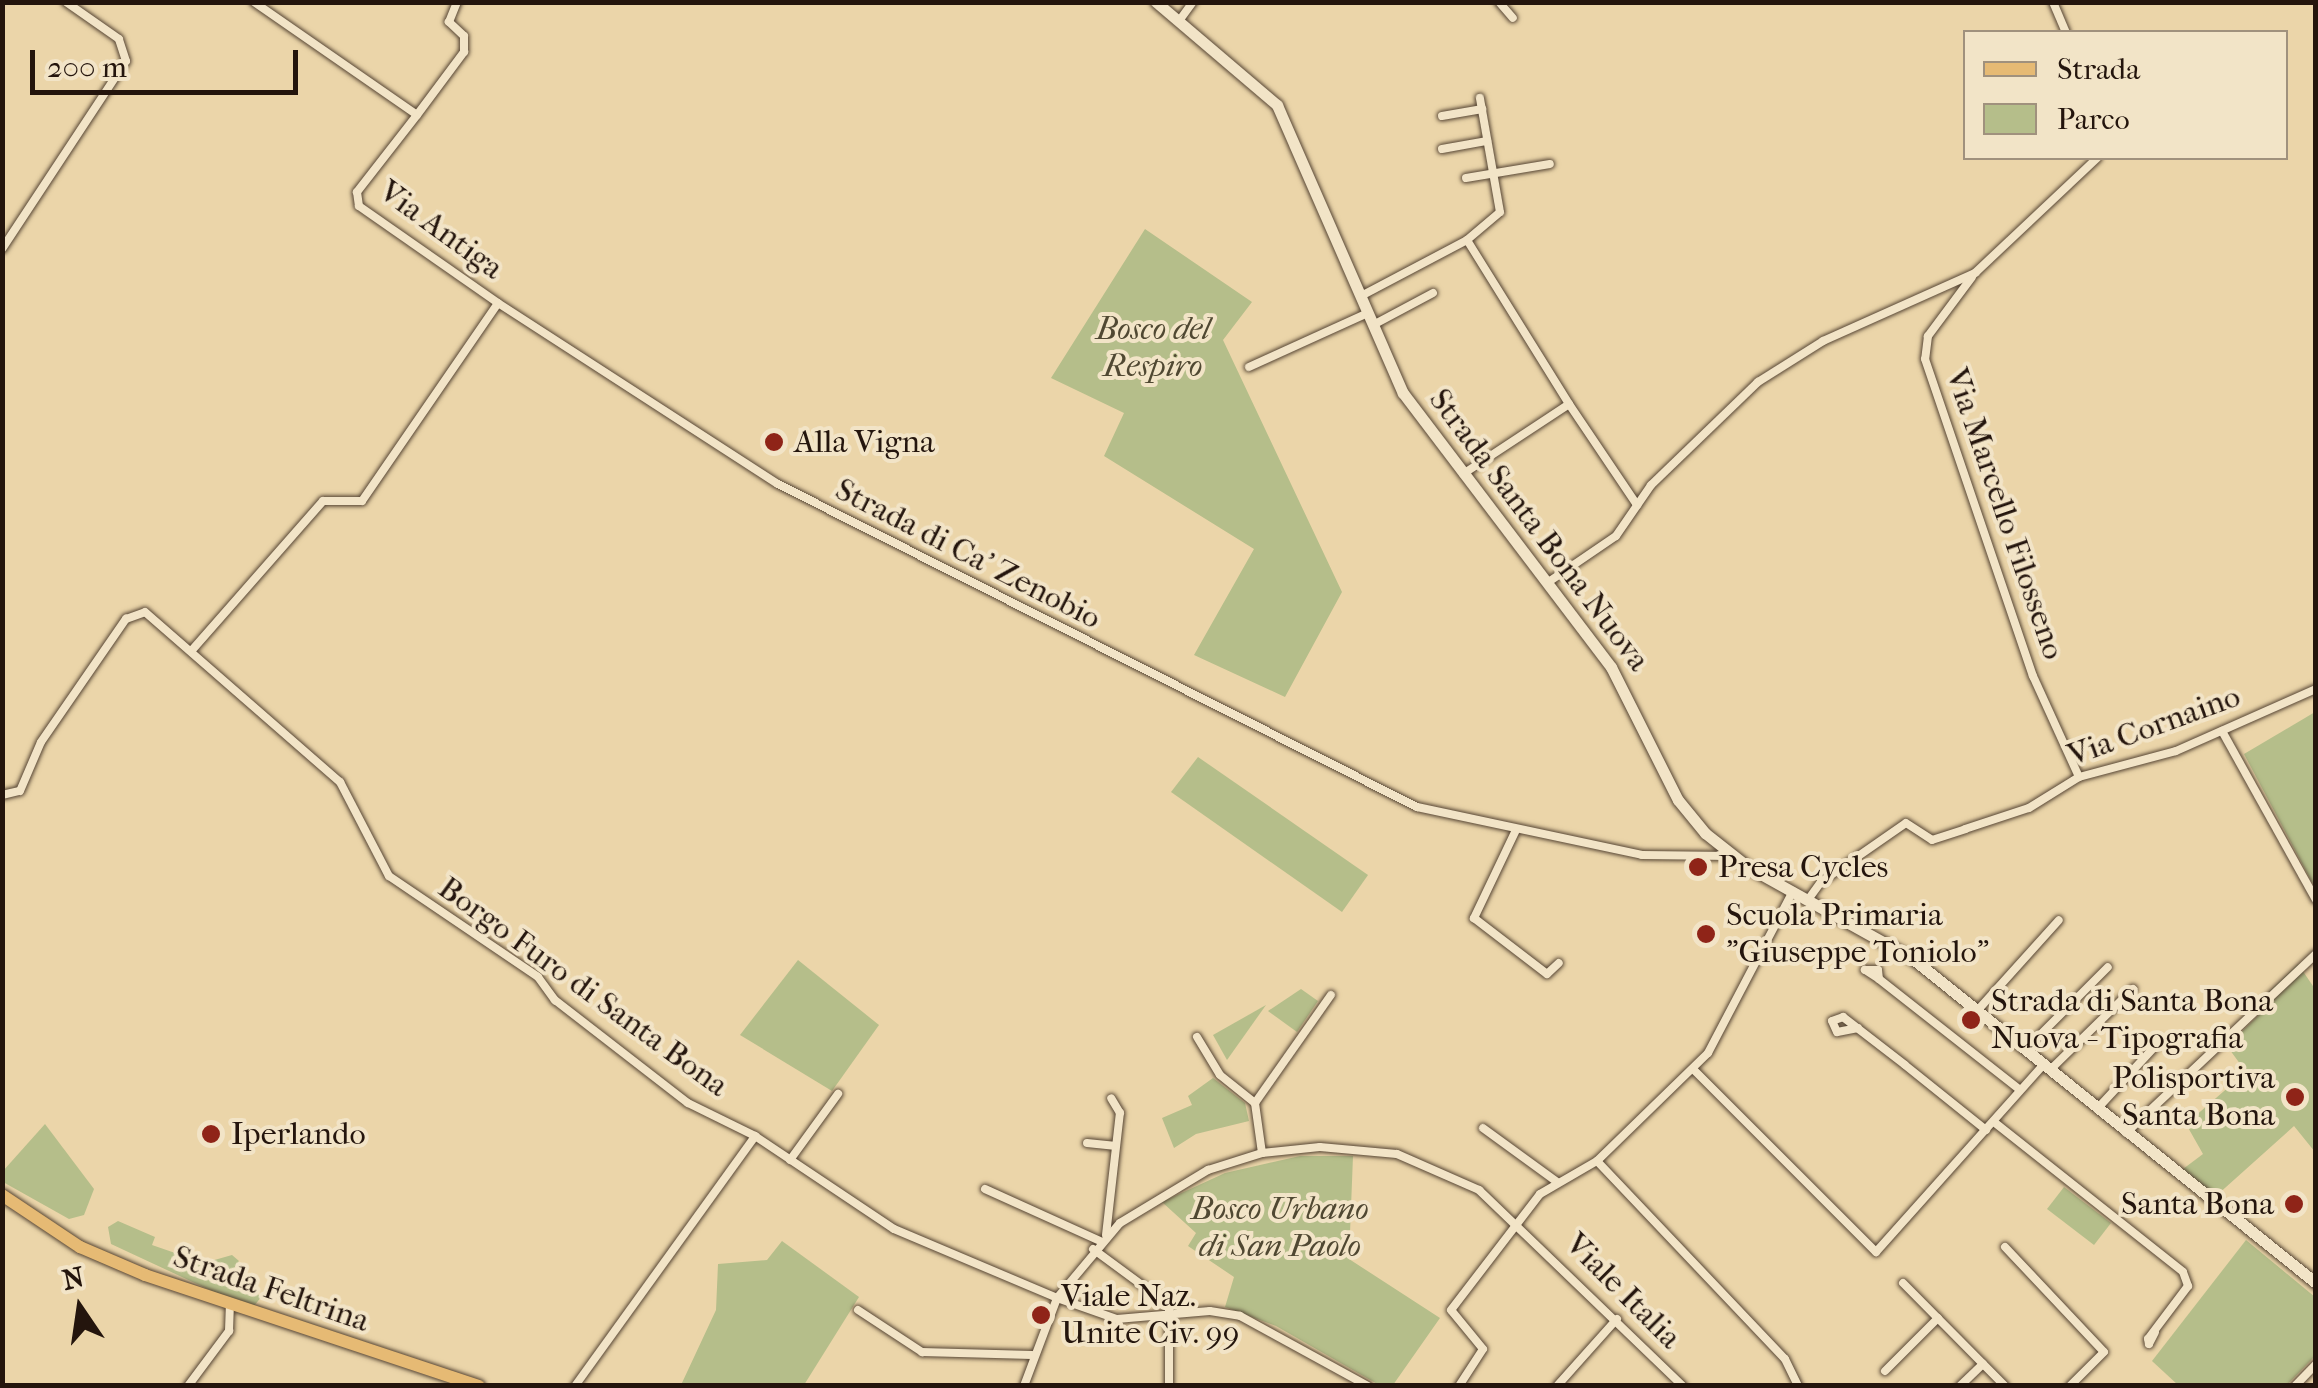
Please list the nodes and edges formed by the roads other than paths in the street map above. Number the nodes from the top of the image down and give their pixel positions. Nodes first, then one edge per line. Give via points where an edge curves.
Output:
1 (66, 2) edge
2 (254, 2) edge
3 (457, 2) edge
4 (1156, 2) edge
5 (1193, 2) edge
6 (1499, 2) edge
7 (2053, 2) edge
8 (1513, 18) dead end
9 (1179, 21) junction
10 (2065, 30) edge
11 (1480, 98) dead end
12 (1482, 109) junction
13 (418, 115) junction
14 (1442, 116) dead end
15 (1487, 141) junction
16 (1442, 149) dead end
17 (2095, 160) edge
18 (1550, 164) dead end
19 (1493, 174) junction
20 (1466, 178) dead end
21 (1467, 240) junction
22 (3, 248) edge
23 (1975, 274) junction
24 (1433, 292) dead end
25 (1361, 296) junction
26 (498, 303) junction
27 (1370, 319) junction
28 (1249, 367) dead end
29 (1568, 404) junction
30 (1463, 474) junction
31 (1637, 505) junction
32 (1548, 582) junction
33 (193, 649) junction
34 (2316, 689) edge
35 (2222, 730) junction
36 (2079, 777) junction
37 (2, 795) edge
38 (1516, 830) junction
39 (1731, 856) junction
40 (1794, 889) junction
41 (1810, 897) junction
42 (2316, 900) edge
43 (2059, 920) dead end
44 (2316, 954) edge
45 (1560, 963) dead end
46 (2108, 967) dead end
47 (1879, 978) dead end
48 (2133, 989) dead end
49 (1331, 995) dead end
50 (1977, 1011) junction
51 (1858, 1028) dead end
52 (1197, 1037) dead end
53 (2160, 1041) dead end
54 (2024, 1050) junction
55 (2046, 1068) junction
56 (1693, 1069) junction
57 (2020, 1090) junction
58 (838, 1094) dead end
59 (1111, 1098) dead end
60 (1255, 1103) junction
61 (2097, 1109) junction
62 (1994, 1122) junction
63 (1483, 1128) dead end
64 (1986, 1130) junction
65 (2126, 1132) junction
66 (755, 1136) junction
67 (1087, 1143) dead end
68 (1114, 1146) junction
69 (1262, 1154) junction
70 (790, 1160) junction
71 (1598, 1161) junction
72 (1557, 1182) junction
73 (984, 1189) dead end
74 (2, 1194) edge
75 (1518, 1222) junction
76 (1100, 1242) junction
77 (2005, 1247) dead end
78 (1903, 1283) dead end
79 (2316, 1284) edge
80 (1057, 1298) junction
81 (230, 1308) junction
82 (858, 1310) dead end
83 (1170, 1316) junction
84 (1938, 1318) junction
85 (1617, 1319) junction
86 (2154, 1332) dead end
87 (1032, 1354) junction
88 (1984, 1364) junction
89 (2316, 1364) edge
90 (1885, 1370) dead end
91 (188, 1386) edge
92 (478, 1386) edge
93 (575, 1386) edge
94 (1024, 1386) edge
95 (1169, 1386) edge
96 (1368, 1386) edge
97 (1459, 1386) edge
98 (1557, 1386) edge
99 (1683, 1386) edge
100 (1798, 1386) edge
101 (1960, 1386) edge
102 (2005, 1386) edge
103 (2070, 1386) edge
104 (2295, 1386) edge

1 - 22 street via 120,39 126,61
2 - 13 street
3 - 13 street, Via Antiga via 449,22 464,36 464,52
4 - 9 street, Strada Santa Bona Nuova
5 - 9 street
6 - 8 street
7 - 10 street
9 - 25 street, Strada Santa Bona Nuova via 1277,105
11 - 12 street
12 - 14 street
12 - 15 street
13 - 26 street, Via Antiga via 357,192 359,206
15 - 16 street
15 - 19 street
17 - 23 street
18 - 19 street
19 - 20 street
19 - 21 street via 1500,212
21 - 25 street
21 - 29 street
23 - 31 street via 1823,341 1758,382
23 - 36 street, Via Marcello Filosseno via 1928,336 1925,359 2033,676
24 - 27 street
25 - 27 street, Strada Santa Bona Nuova
26 - 33 street via 362,500 323,501
26 - 38 street, Strada di Ca' Zenobio via 778,484 1417,807
27 - 28 street
27 - 30 street, Strada Santa Bona Nuova via 1403,393
29 - 30 street
29 - 31 street
30 - 32 street, Strada Santa Bona Nuova
31 - 32 street via 1616,536
32 - 39 street, Strada Santa Bona Nuova via 1618,678 1678,800
33 - 37 street via 145,612 126,618 41,742 20,791
33 - 66 street, Borgo Furo di Santa Bona via 340,782 389,876 538,977 555,1000 688,1103
34 - 35 street, Via Cornaino
35 - 36 street, Via Cornaino via 2176,751
35 - 42 street
36 - 41 street, Via Cornaino via 2028,808 1932,840 1906,823 1820,882
38 - 39 street, Strada di Ca' Zenobio via 1642,855
38 - 45 street via 1479,905 1478,926 1547,974
39 - 40 street, Strada Santa Bona Nuova
40 - 41 street, Strada Santa Bona Nuova
40 - 56 street via 1718,1036
41 - 50 street, Strada Santa Bona Nuova via 1897,948
43 - 50 street
44 - 65 street
46 - 54 street
47 - 57 street
48 - 55 street
49 - 60 street
50 - 54 street, Strada Santa Bona Nuova
51 - 64 street
52 - 60 street via 1220,1075
53 - 61 street
54 - 55 street, Strada Santa Bona Nuova
55 - 57 street
55 - 61 street, Strada Santa Bona Nuova
56 - 64 street via 1876,1252
56 - 71 street
57 - 62 street
58 - 70 street
59 - 68 street via 1120,1113
60 - 69 street
61 - 65 street, Strada Santa Bona Nuova
62 - 64 street
62 - 86 street via 2183,1272 2188,1286
63 - 72 street
65 - 79 street, Strada Santa Bona Nuova
66 - 70 street, Borgo Furo di Santa Bona
66 - 93 street
67 - 68 street
68 - 76 street
69 - 75 street, Viale Italia via 1320,1147 1397,1154 1459,1178
69 - 76 street, Viale Italia via 1185,1181
70 - 80 street, Borgo Furo di Santa Bona via 894,1229
71 - 72 street
71 - 100 street via 1786,1359
72 - 75 street
73 - 76 street
74 - 81 main road, Strada Feltrina via 80,1247
75 - 85 street, Viale Italia
75 - 97 street via 1450,1313 1483,1349
76 - 80 street
76 - 83 street via 1164,1298
77 - 103 street via 2104,1352
78 - 84 street
80 - 83 street, Borgo Furo di Santa Bona via 1117,1318
80 - 87 street
81 - 91 street via 230,1330
81 - 92 main road, Strada Feltrina
82 - 87 street via 922,1352
83 - 95 street
83 - 96 street, Borgo Furo di Santa Bona via 1240,1316
84 - 88 street
84 - 90 street
85 - 98 street
85 - 99 street, Viale Italia
87 - 94 street
88 - 101 street
88 - 102 street
89 - 104 street

